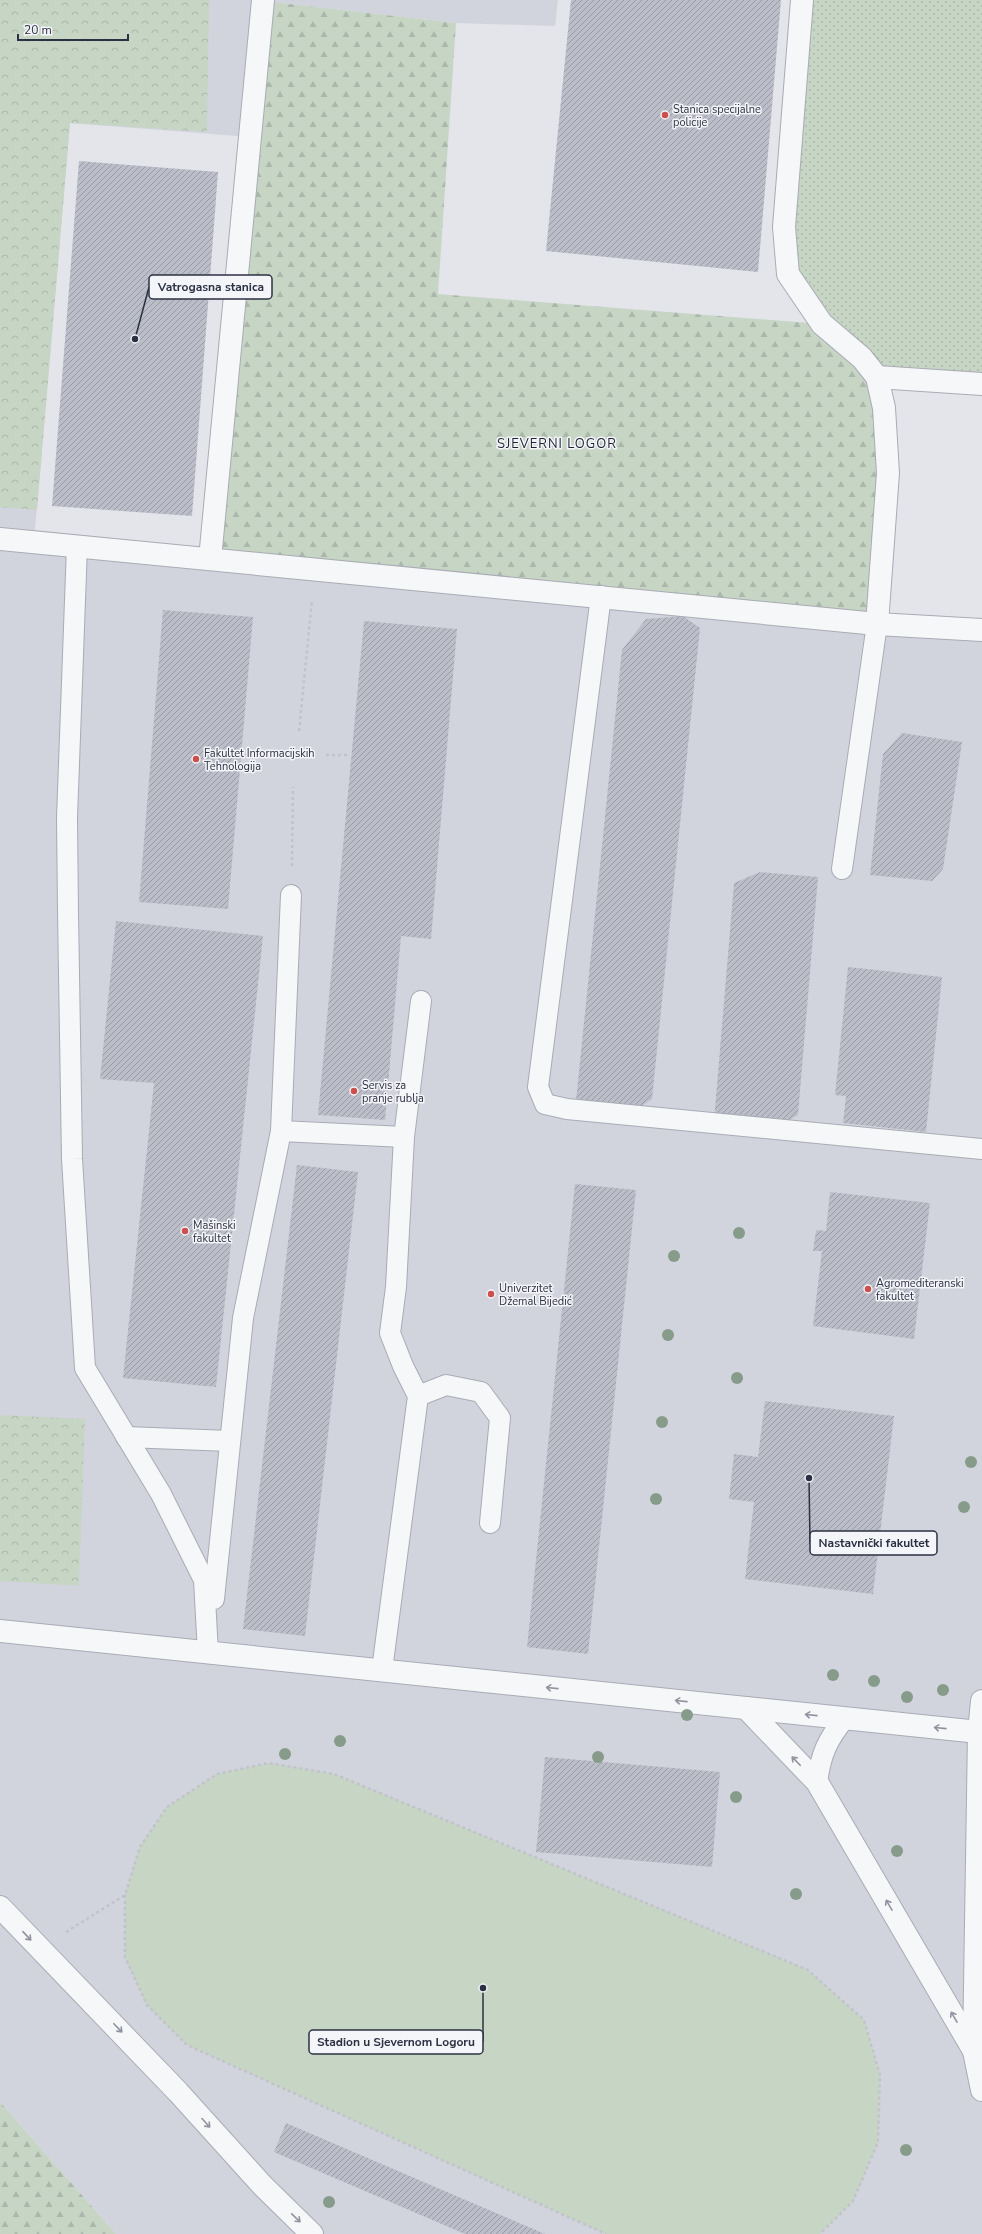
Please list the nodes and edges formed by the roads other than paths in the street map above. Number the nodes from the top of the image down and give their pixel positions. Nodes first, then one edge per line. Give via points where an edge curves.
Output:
1 (263, 0) edge
2 (802, 0) edge
3 (878, 377) junction
4 (982, 384) edge
5 (0, 539) edge
6 (77, 546) junction
7 (210, 558) junction
8 (601, 596) junction
9 (877, 624) junction
10 (982, 630) edge
11 (842, 869) dead end
12 (291, 895) road end
13 (421, 1001) dead end
14 (281, 1131) junction
15 (404, 1137) junction
16 (982, 1148) edge
17 (418, 1396) junction
18 (126, 1437) junction
19 (230, 1441) junction
20 (490, 1523) dead end
21 (0, 1631) edge
22 (208, 1653) junction
23 (382, 1670) junction
24 (982, 1701) edge
25 (746, 1708) junction
26 (845, 1718) junction
27 (980, 1733) edge
28 (817, 1782) junction
29 (0, 1907) edge
30 (974, 2051) junction
31 (982, 2090) edge
32 (312, 2234) edge

1 - 7 street
2 - 3 street via 784,227 788,274 822,324 862,358
3 - 4 street
3 - 9 street via 884,408 888,473
5 - 6 street
6 - 7 street
6 - 18 lane via 67,818 72,1159 85,1368
7 - 8 street
8 - 9 street
8 - 16 lane via 538,1086 545,1104
9 - 10 street
9 - 11 lane
12 - 14 lane
13 - 15 lane
14 - 15 lane
14 - 19 lane via 243,1318
15 - 17 lane via 396,1287 390,1333
17 - 20 lane via 446,1385 481,1392 500,1418
17 - 23 lane
18 - 19 lane
18 - 22 lane via 161,1494 204,1580
19 - 22 lane
21 - 22 street
22 - 23 street
25 -> 23 street
24 - 27 street
26 -> 25 street
28 -> 25 street
27 -> 26 street
26 - 28 lane via 831,1735 820,1758
27 - 30 street
30 -> 28 street
29 -> 32 street via 178,2092 262,2185
30 - 31 street

